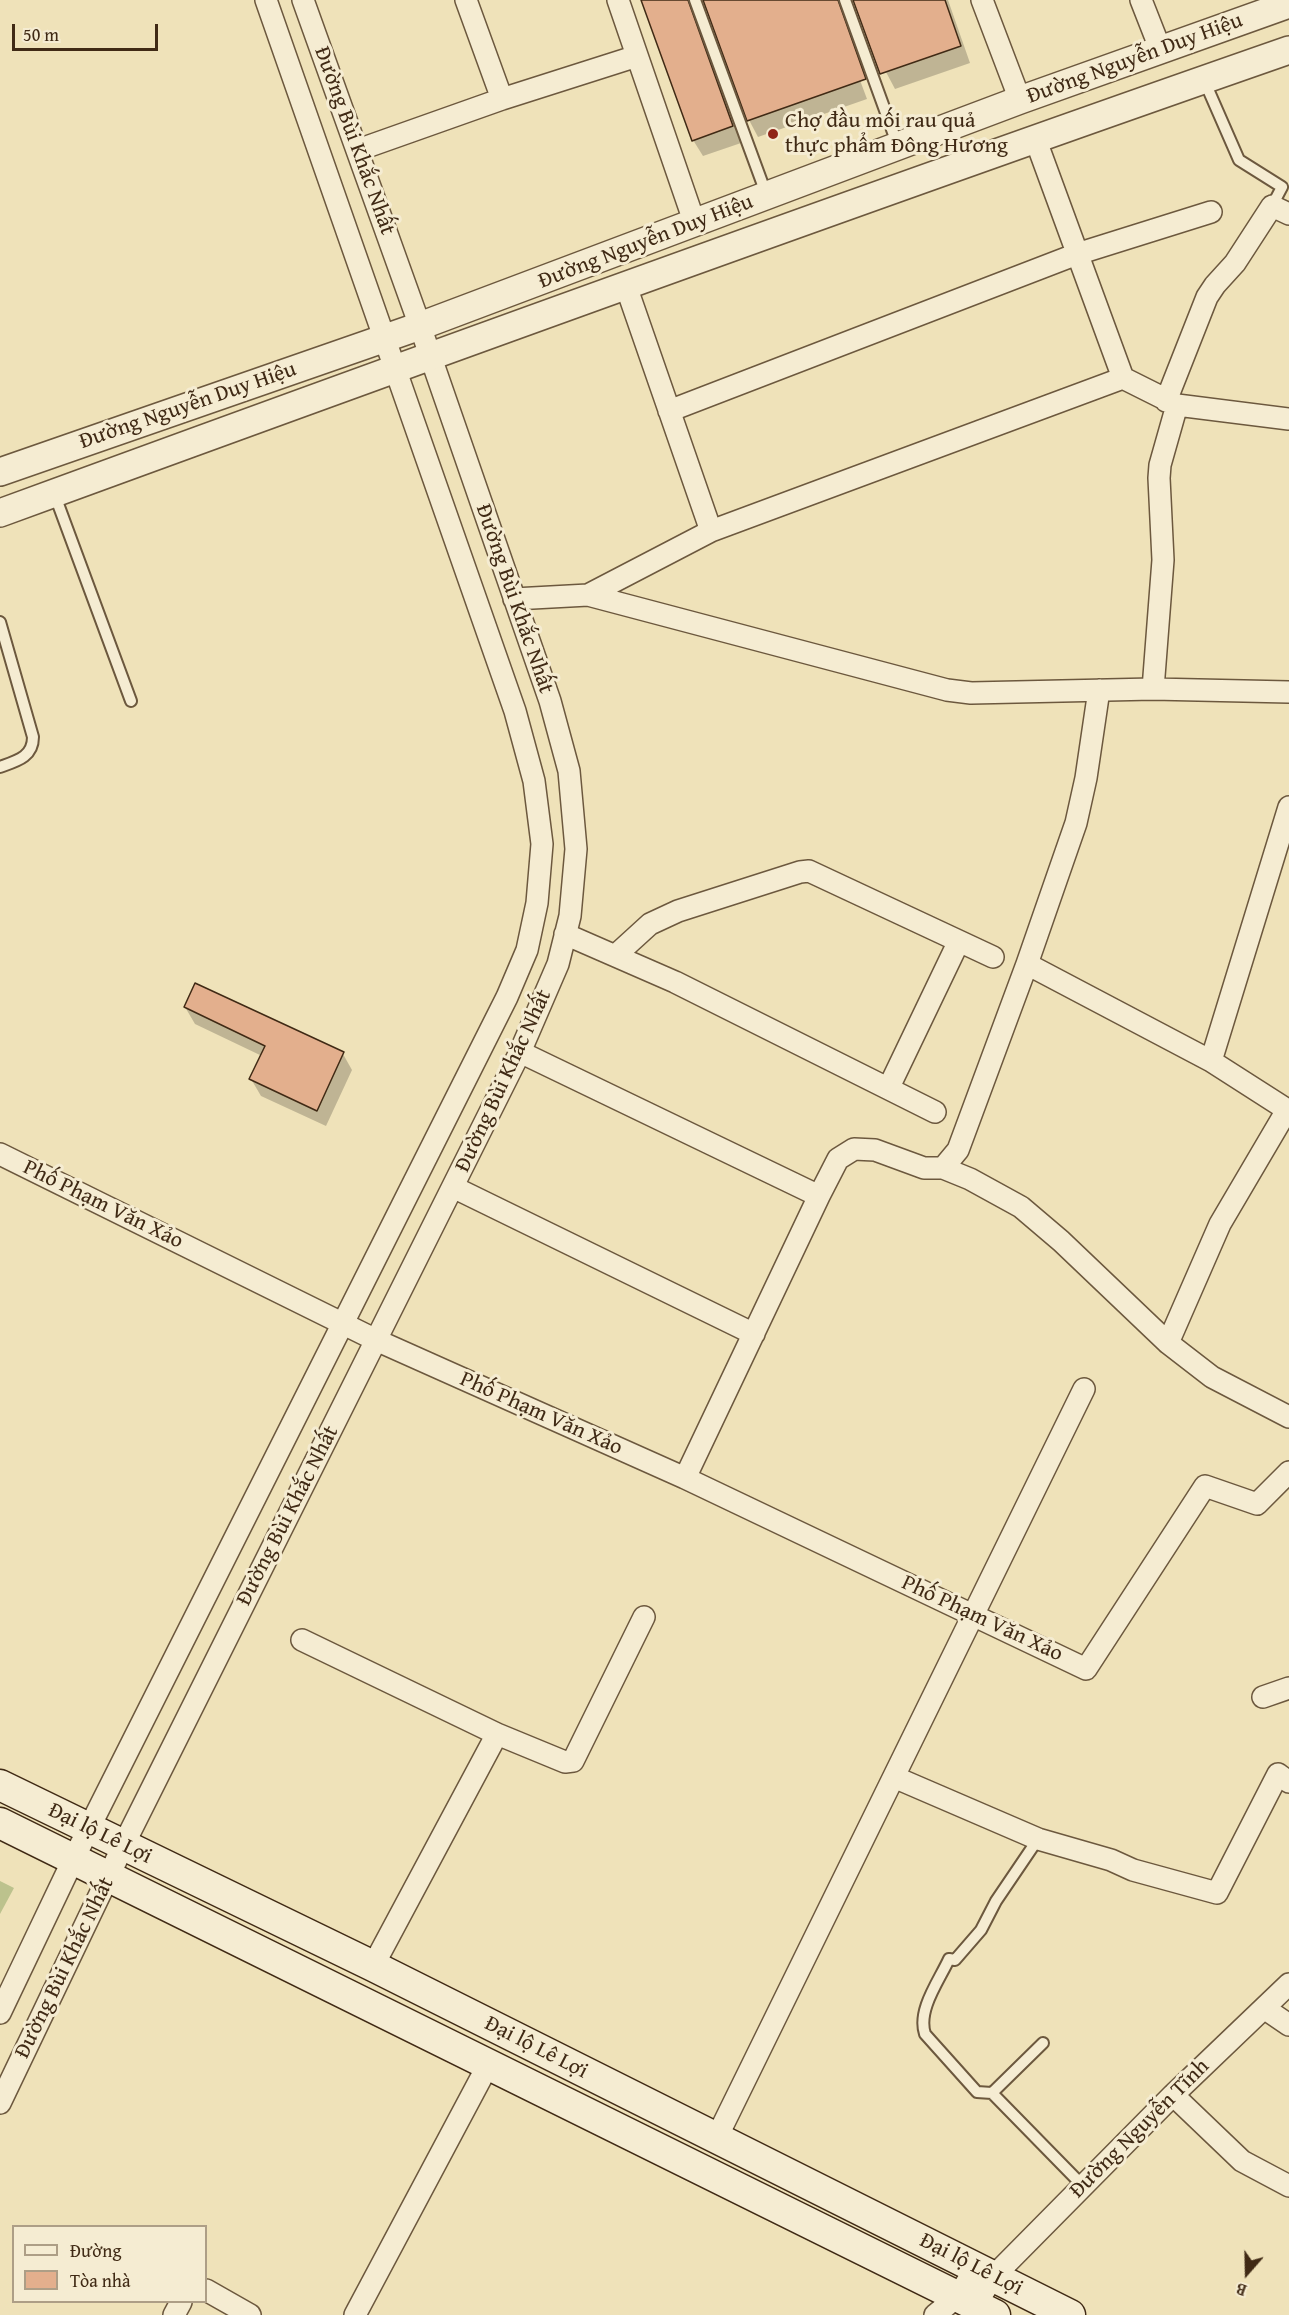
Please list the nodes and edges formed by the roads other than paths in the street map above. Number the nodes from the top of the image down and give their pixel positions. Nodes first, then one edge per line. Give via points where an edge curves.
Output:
1 (266, 0) edge
2 (303, 0) edge
3 (466, 0) edge
4 (618, 0) edge
5 (695, 0) edge
6 (845, 0) edge
7 (982, 0) edge
8 (1141, 0) edge
9 (1289, 4) edge
10 (1289, 50) edge
11 (1161, 51) junction
12 (638, 56) junction
13 (1204, 80) junction
14 (502, 99) junction
15 (1020, 100) junction
16 (1035, 138) junction
17 (898, 147) junction
18 (358, 150) junction
19 (767, 196) junction
20 (1281, 210) edge
21 (1211, 212) dead end
22 (695, 224) junction
23 (1077, 255) junction
24 (626, 286) junction
25 (420, 326) junction
26 (384, 339) junction
27 (430, 356) junction
28 (394, 368) junction
29 (1123, 378) junction
30 (1171, 403) junction
31 (669, 411) junction
32 (1289, 419) edge
33 (0, 472) edge
34 (54, 493) junction
35 (0, 513) edge
36 (711, 531) junction
37 (588, 595) junction
38 (514, 599) junction
39 (0, 622) edge
40 (1153, 689) junction
41 (1099, 690) junction
42 (1289, 692) edge
43 (131, 701) dead end
44 (0, 767) edge
45 (1289, 807) edge
46 (565, 934) junction
47 (958, 943) junction
48 (615, 955) junction
49 (993, 957) dead end
50 (1027, 964) junction
51 (520, 1052) junction
52 (1211, 1061) junction
53 (889, 1087) junction
54 (1288, 1111) edge
55 (934, 1112) dead end
56 (0, 1154) edge
57 (943, 1168) junction
58 (453, 1187) junction
59 (819, 1196) junction
60 (343, 1324) junction
61 (754, 1334) junction
62 (376, 1340) junction
63 (1168, 1343) junction
64 (1084, 1389) dead end
65 (1289, 1417) edge
66 (1289, 1472) edge
67 (686, 1479) junction
68 (974, 1615) junction
69 (644, 1617) dead end
70 (302, 1640) dead end
71 (1289, 1688) edge
72 (1263, 1697) dead end
73 (497, 1734) junction
74 (894, 1777) junction
75 (1289, 1782) edge
76 (0, 1785) edge
77 (0, 1823) edge
78 (90, 1829) junction
79 (1038, 1839) junction
80 (123, 1846) junction
81 (74, 1860) junction
82 (108, 1877) junction
83 (374, 1966) junction
84 (1289, 1984) edge
85 (1264, 2008) junction
86 (0, 2013) edge
87 (1289, 2025) edge
88 (1044, 2043) dead end
89 (488, 2065) junction
90 (992, 2093) junction
91 (1173, 2095) junction
92 (0, 2103) edge
93 (716, 2139) junction
94 (1083, 2186) junction
95 (1289, 2186) edge
96 (985, 2272) junction
97 (207, 2291) edge
98 (966, 2308) edge
99 (250, 2315) edge
100 (355, 2315) edge
101 (1070, 2315) edge

1 - 26 street, Đường Bùi Khắc Nhất
2 - 18 street, Đường Bùi Khắc Nhất
3 - 14 street
4 - 12 street
5 - 19 lane
6 - 17 lane
7 - 15 street
8 - 11 street
9 - 11 street, Đường Nguyễn Duy Hiệu
10 - 13 street, Đường Nguyễn Duy Hiệu
11 - 15 street, Đường Nguyễn Duy Hiệu
12 - 14 street
12 - 22 street
13 - 16 street, Đường Nguyễn Duy Hiệu
13 - 20 lane via 1239,160 1282,187
14 - 18 street
15 - 16 street
15 - 17 street, Đường Nguyễn Duy Hiệu
16 - 23 street
16 - 24 street, Đường Nguyễn Duy Hiệu
17 - 19 street, Đường Nguyễn Duy Hiệu
18 - 25 street, Đường Bùi Khắc Nhất
19 - 22 street, Đường Nguyễn Duy Hiệu
20 - 30 street via 1208,297
21 - 23 street
22 - 25 street, Đường Nguyễn Duy Hiệu
23 - 29 street
23 - 31 street
24 - 27 street, Đường Nguyễn Duy Hiệu
24 - 31 street
25 - 26 street, Đường Nguyễn Duy Hiệu
25 - 27 street, Đường Bùi Khắc Nhất
26 - 28 street, Đường Bùi Khắc Nhất
26 - 33 street, Đường Nguyễn Duy Hiệu
27 - 28 street, Đường Nguyễn Duy Hiệu
27 - 38 street, Đường Bùi Khắc Nhất
28 - 34 street, Đường Nguyễn Duy Hiệu
28 - 60 street, Đường Bùi Khắc Nhất via 515,711 534,782 542,844 537,903 523,959
29 - 30 street
29 - 36 street
30 - 32 street
30 - 40 street via 1159,478 1163,560
31 - 36 street
34 - 35 street, Đường Nguyễn Duy Hiệu
34 - 43 lane
36 - 37 street
37 - 38 street
37 - 41 street via 946,690
38 - 46 street, Đường Bùi Khắc Nhất via 550,701 569,771 576,849
39 - 44 lane via 33,737 33,747 26,756
40 - 41 street
40 - 42 street
41 - 50 street via 1076,823
45 - 52 street
46 - 48 street
46 - 51 street, Đường Bùi Khắc Nhất via 558,964
47 - 48 street via 809,871 678,910 650,924
47 - 49 street
47 - 53 street
48 - 53 street
50 - 52 street
50 - 57 street via 958,1150
51 - 58 street, Đường Bùi Khắc Nhất
51 - 59 street
52 - 54 street
53 - 55 street
54 - 63 street via 1220,1224
56 - 60 street, Phố Phạm Văn Xảo
57 - 59 street via 924,1168 875,1150 854,1149 838,1159
57 - 63 street via 1021,1207
58 - 61 street
58 - 62 street, Đường Bùi Khắc Nhất
59 - 61 street
60 - 62 street, Phố Phạm Văn Xảo
60 - 78 street, Đường Bùi Khắc Nhất
61 - 67 street
62 - 67 street, Phố Phạm Văn Xảo
62 - 80 street, Đường Bùi Khắc Nhất
63 - 65 street via 1212,1377
64 - 68 street
66 - 68 street, Phố Phạm Văn Xảo via 1257,1504 1204,1486 1086,1669
67 - 68 street, Phố Phạm Văn Xảo
68 - 74 street
69 - 73 street via 572,1762
70 - 73 street
71 - 72 street
73 - 83 street
74 - 79 street
74 - 93 street
75 - 79 street via 1278,1774 1217,1893
76 - 78 main road, Đại lộ Lê Lợi
77 - 81 main road, Đại lộ Lê Lợi
78 - 80 main road, Đại lộ Lê Lợi
78 - 81 street, Đường Bùi Khắc Nhất
79 - 90 lane via 981,1930 955,1960 949,1959 922,2024 926,2034 977,2092
80 - 82 street, Đường Bùi Khắc Nhất
80 - 83 main road, Đại lộ Lê Lợi
81 - 82 main road, Đại lộ Lê Lợi
81 - 86 street, Đường Bùi Khắc Nhất
82 - 89 main road, Đại lộ Lê Lợi
82 - 92 street, Đường Bùi Khắc Nhất
83 - 93 main road, Đại lộ Lê Lợi
84 - 85 street, Đường Nguyễn Tĩnh
85 - 87 street
85 - 91 street, Đường Nguyễn Tĩnh
88 - 90 lane
89 - 98 main road, Đại lộ Lê Lợi
89 - 100 street
90 - 94 lane
91 - 94 street, Đường Nguyễn Tĩnh
91 - 95 street via 1242,2161
93 - 96 main road, Đại lộ Lê Lợi
94 - 96 street, Đường Nguyễn Tĩnh
96 - 98 street, Đường Nguyễn Tĩnh
96 - 101 main road, Đại lộ Lê Lợi
97 - 99 street

